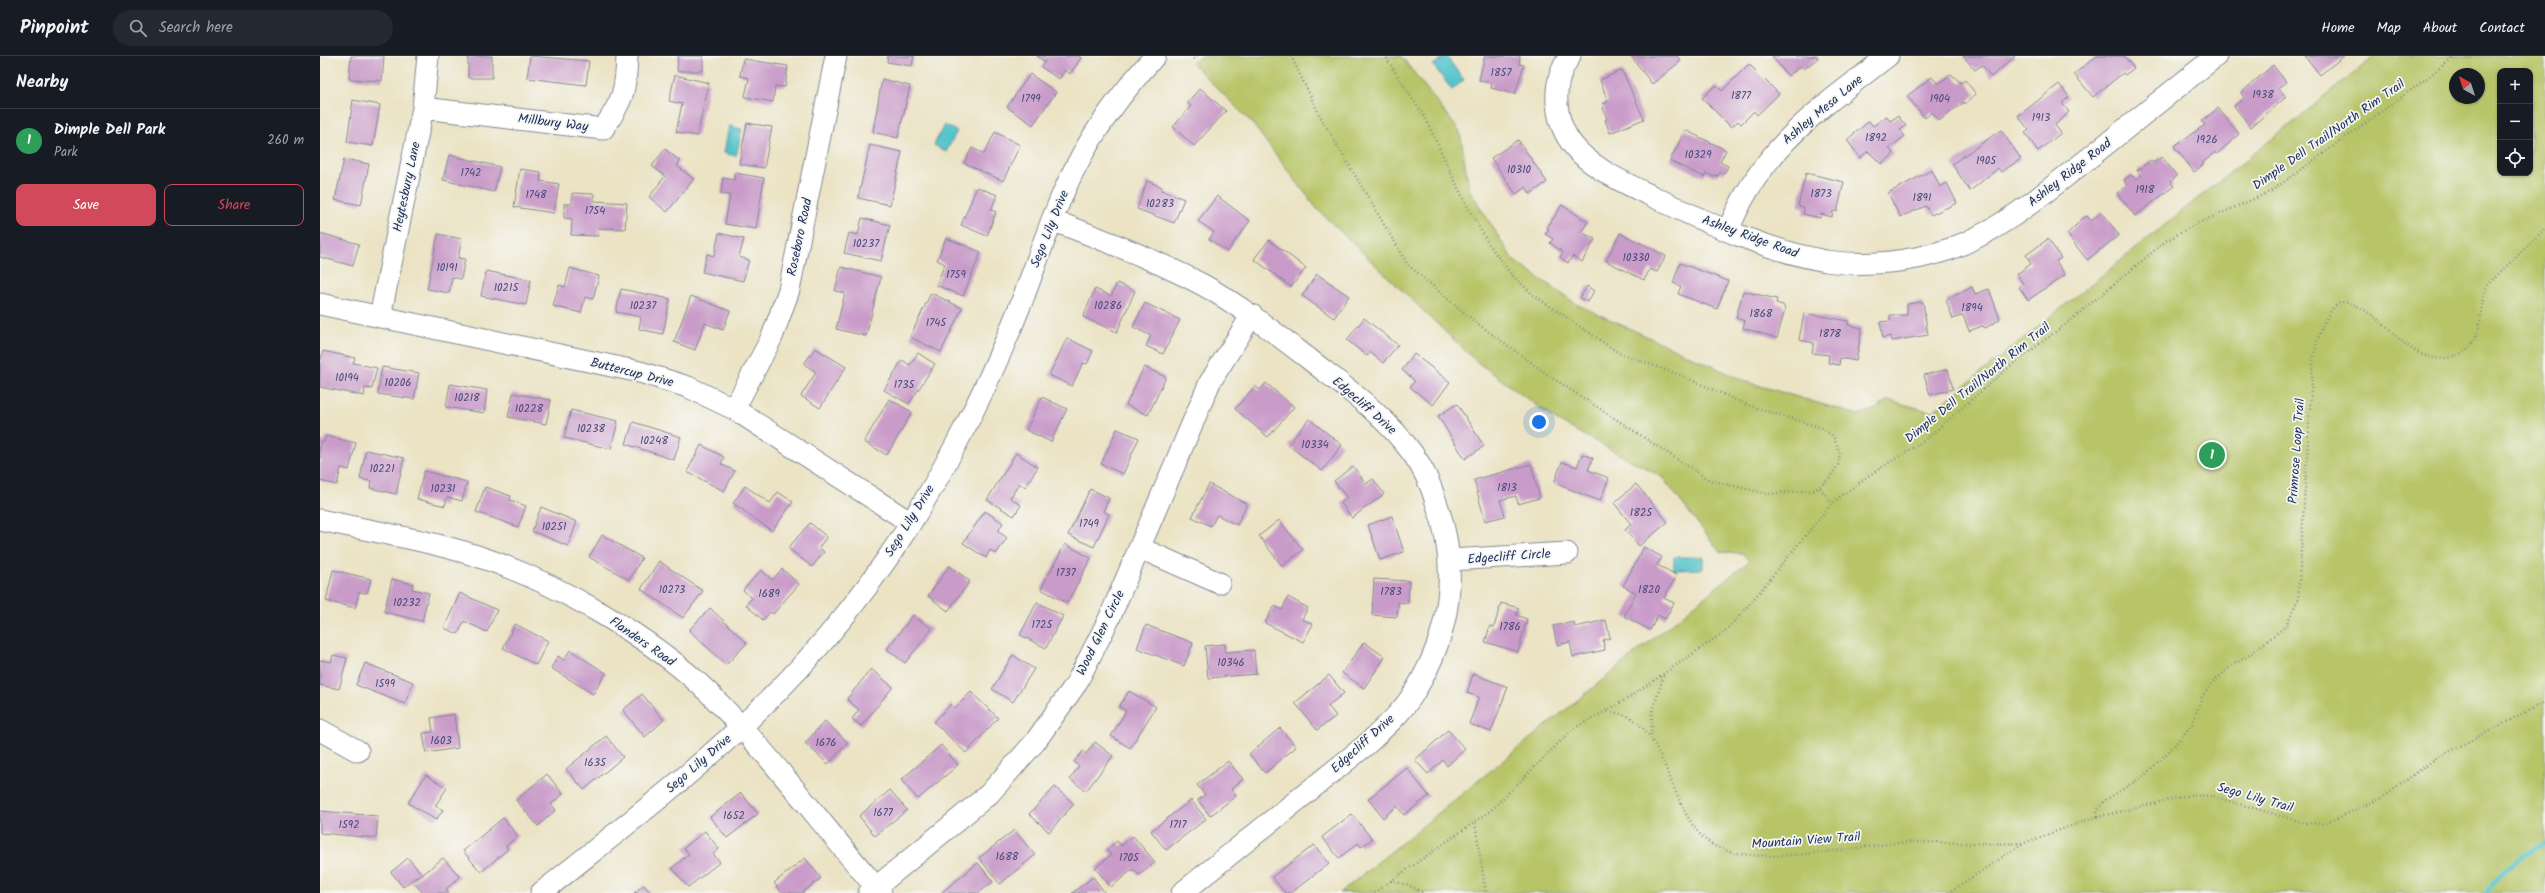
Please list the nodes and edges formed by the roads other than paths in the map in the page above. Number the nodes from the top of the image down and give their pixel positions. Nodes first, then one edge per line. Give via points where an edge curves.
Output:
1 (428, 56) edge
2 (627, 56) edge
3 (836, 56) edge
4 (1155, 56) edge
5 (1570, 56) edge
6 (1888, 56) edge
7 (2216, 56) edge
8 (423, 108) junction
9 (1052, 220) junction
10 (1728, 231) junction
11 (320, 304) edge
12 (1252, 315) junction
13 (380, 317) junction
14 (734, 408) junction
15 (320, 520) edge
16 (911, 523) junction
17 (1140, 548) junction
18 (1567, 553) dead end
19 (1450, 560) junction
20 (1219, 583) dead end
21 (741, 727) junction
22 (320, 730) edge
23 (358, 751) dead end
24 (875, 891) edge
25 (541, 893) edge
26 (1182, 893) edge

1 - 8 street, Heytesbury Lane
2 - 8 street, Millbury Way via 626,80 620,104 603,129
3 - 14 street, Roseboro Road via 789,290 772,337
4 - 9 street, Sego Lily Drive via 1104,119 1075,168
5 - 10 street, Ashley Ridge Road via 1558,83 1557,103 1560,120 1567,136 1578,150 1591,162 1632,186
6 - 10 street, Ashley Mesa Lane via 1816,113 1777,149 1756,175 1739,203
7 - 10 street, Ashley Ridge Road via 2028,206 1990,231 1949,249 1907,260 1867,263 1828,261 1792,253
8 - 13 street, Heytesbury Lane
9 - 12 street, Edgecliff Drive via 1157,262
9 - 16 street, Sego Lily Drive via 989,379 952,452
11 - 13 street, Buttercup Drive
12 - 17 street, Wood Glen Circle via 1210,382
12 - 19 street, Edgecliff Drive via 1369,406 1402,439 1431,486 1444,522
13 - 14 street, Buttercup Drive via 640,372 688,388
14 - 16 street, Buttercup Drive
15 - 21 street, Flanders Road via 422,541 477,556 530,576 578,600 667,658 708,693
16 - 21 street, Sego Lily Drive via 873,578 832,630
17 - 20 street
17 - 24 street, Wood Glen Circle via 1076,684 1035,742 989,794
18 - 19 street, Edgecliff Circle
19 - 26 street, Edgecliff Drive via 1450,595 1444,630 1431,662 1410,699 1392,721 1366,745
21 - 24 street, Flanders Road
21 - 25 street, Sego Lily Drive via 672,787
22 - 23 street

